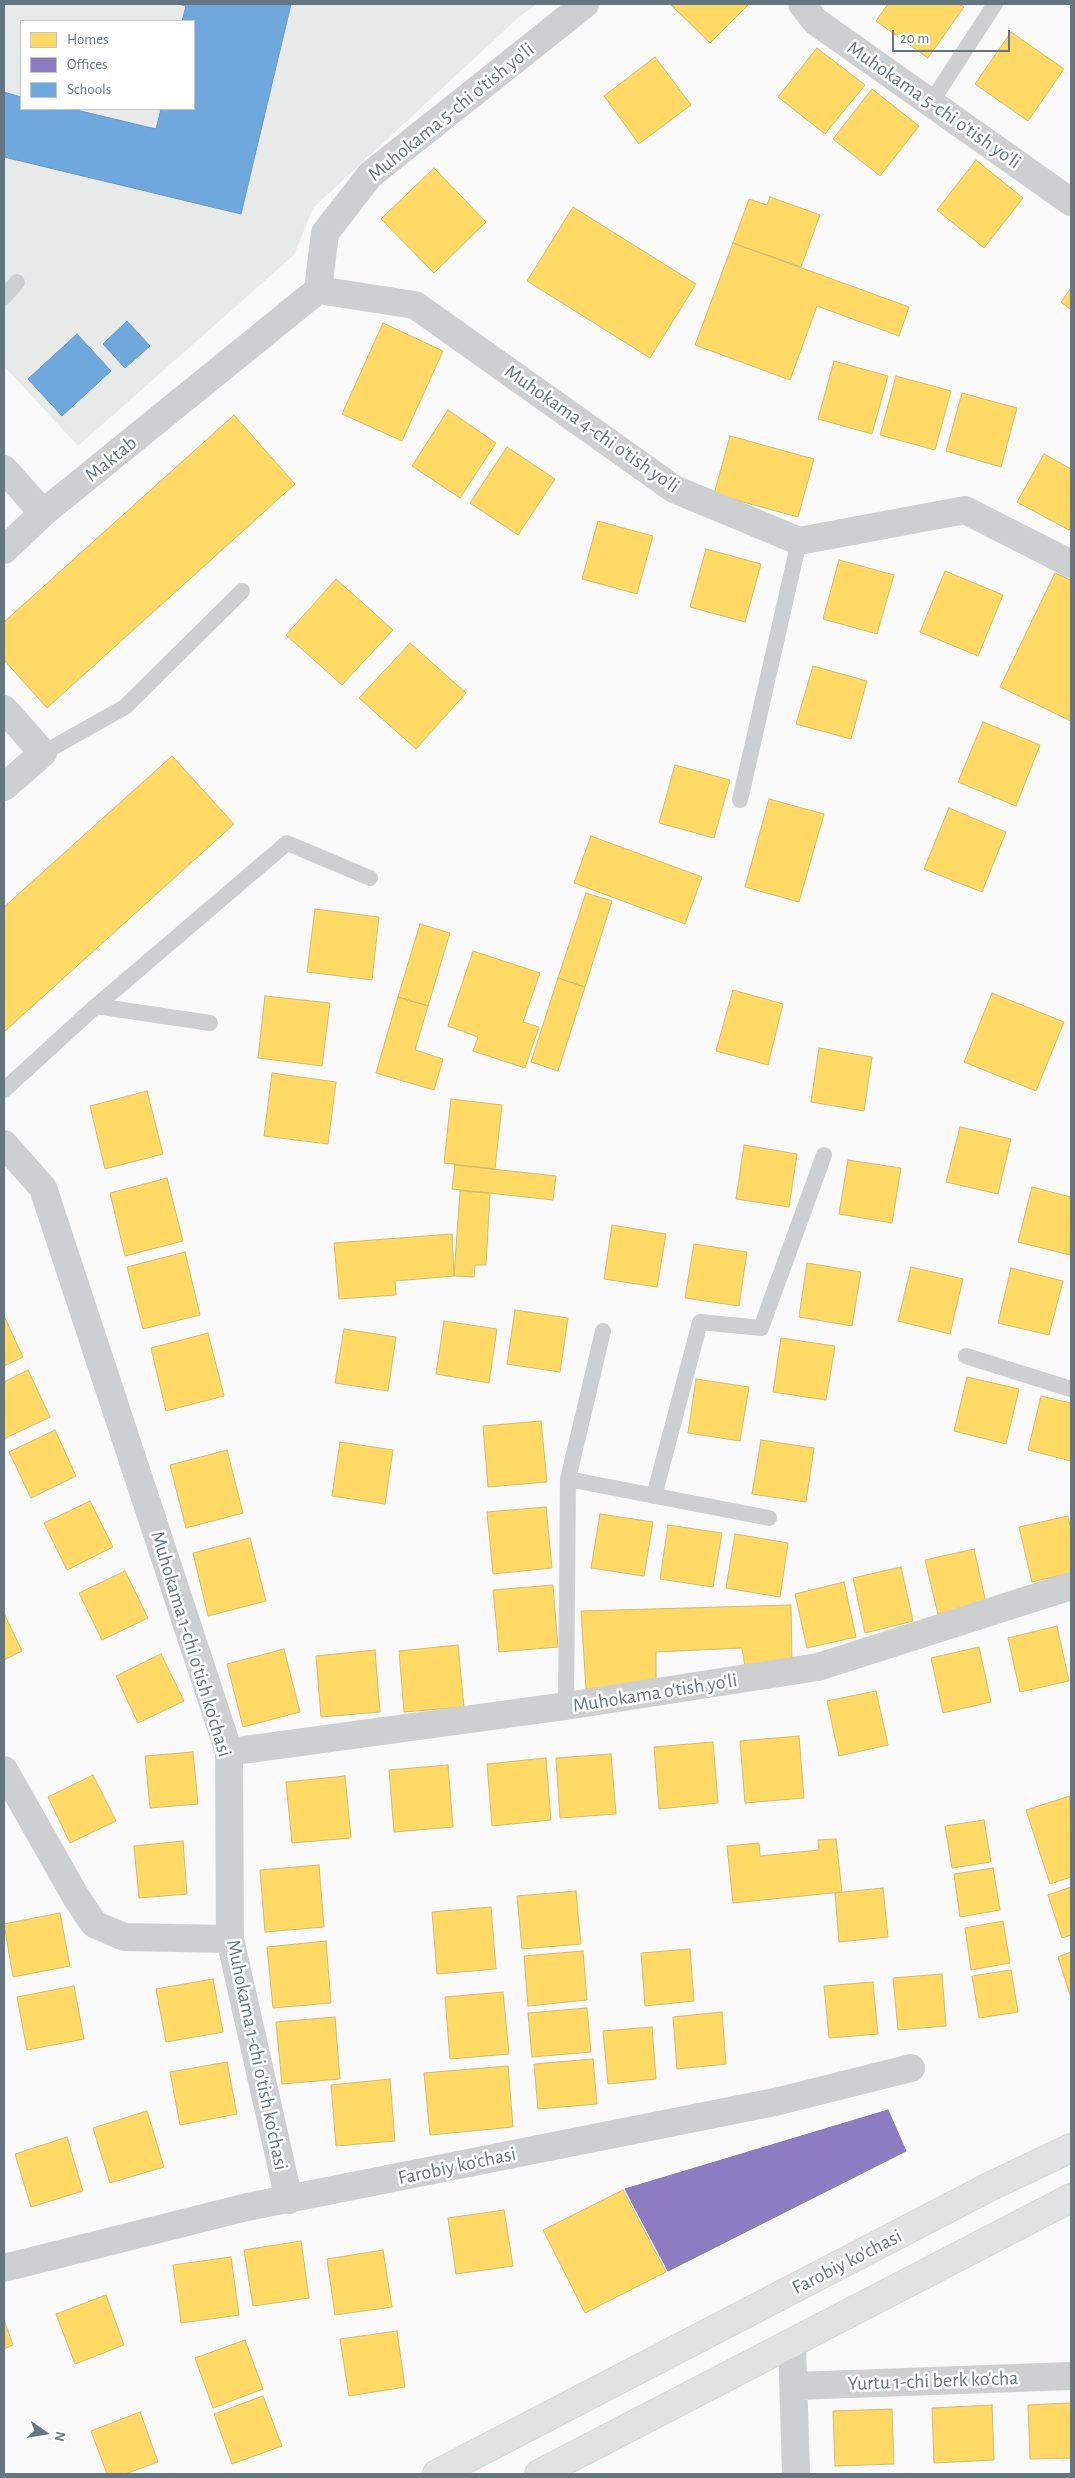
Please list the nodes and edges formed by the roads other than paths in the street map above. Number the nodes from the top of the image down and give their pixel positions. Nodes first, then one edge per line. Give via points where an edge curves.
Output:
1 (585, 4) edge
2 (802, 4) edge
3 (995, 4) edge
4 (930, 104) junction
5 (1071, 202) edge
6 (18, 282) dead end
7 (318, 290) junction
8 (4, 297) edge
9 (4, 469) edge
10 (44, 513) junction
11 (799, 540) junction
12 (4, 550) edge
13 (1071, 564) edge
14 (242, 591) dead end
15 (4, 709) edge
16 (44, 753) junction
17 (4, 787) edge
18 (740, 800) dead end
19 (370, 878) dead end
20 (96, 1006) junction
21 (210, 1023) dead end
22 (4, 1090) edge
23 (4, 1144) edge
24 (824, 1155) dead end
25 (603, 1331) dead end
26 (966, 1356) dead end
27 (1071, 1389) edge
28 (568, 1479) junction
29 (654, 1496) junction
30 (769, 1518) dead end
31 (1071, 1586) edge
32 (566, 1706) junction
33 (229, 1752) junction
34 (4, 1770) edge
35 (230, 1939) junction
36 (912, 2068) dead end
37 (1071, 2148) edge
38 (288, 2200) junction
39 (1071, 2200) edge
40 (4, 2268) edge
41 (792, 2343) junction
42 (1071, 2376) edge
43 (795, 2386) junction
44 (437, 2474) edge
45 (539, 2474) edge
46 (796, 2474) edge

1 - 7 street, Muhokama 5-chi o'tish yo'li via 370,175 325,233
2 - 4 street, Muhokama 5-chi o'tish yo'li via 816,21
3 - 4 lane
4 - 5 street, Muhokama 5-chi o'tish yo'li
6 - 8 lane
7 - 10 street, Maktab
7 - 11 street, Muhokama 4-chi o'tish yo'li via 415,305 674,488
9 - 10 street
10 - 12 street, Maktab
11 - 13 street via 965,510
11 - 18 lane
14 - 16 lane via 125,707
15 - 16 street
16 - 17 street
19 - 20 lane via 287,843
20 - 21 lane
20 - 22 lane
23 - 33 street, Muhokama 1-chi o'tish ko'chasi via 43,1188
24 - 29 lane via 761,1328 700,1322
25 - 28 lane
26 - 27 lane
28 - 29 lane
28 - 32 lane
29 - 30 lane
31 - 32 street, Muhokama o'tish yo'li via 818,1667
32 - 33 street, Muhokama o'tish yo'li
33 - 35 street, Muhokama 1-chi o'tish ko'chasi
34 - 35 street via 94,1924 124,1937
35 - 38 street, Muhokama 1-chi o'tish ko'chasi
36 - 38 street, Farobiy ko'chasi via 775,2102
37 - 44 main road, Farobiy ko'chasi via 991,2186
38 - 40 street, Farobiy ko'chasi via 247,2207
39 - 41 main road
41 - 43 street
41 - 45 main road
42 - 43 street, Yurtu 1-chi berk ko'cha
43 - 46 street

